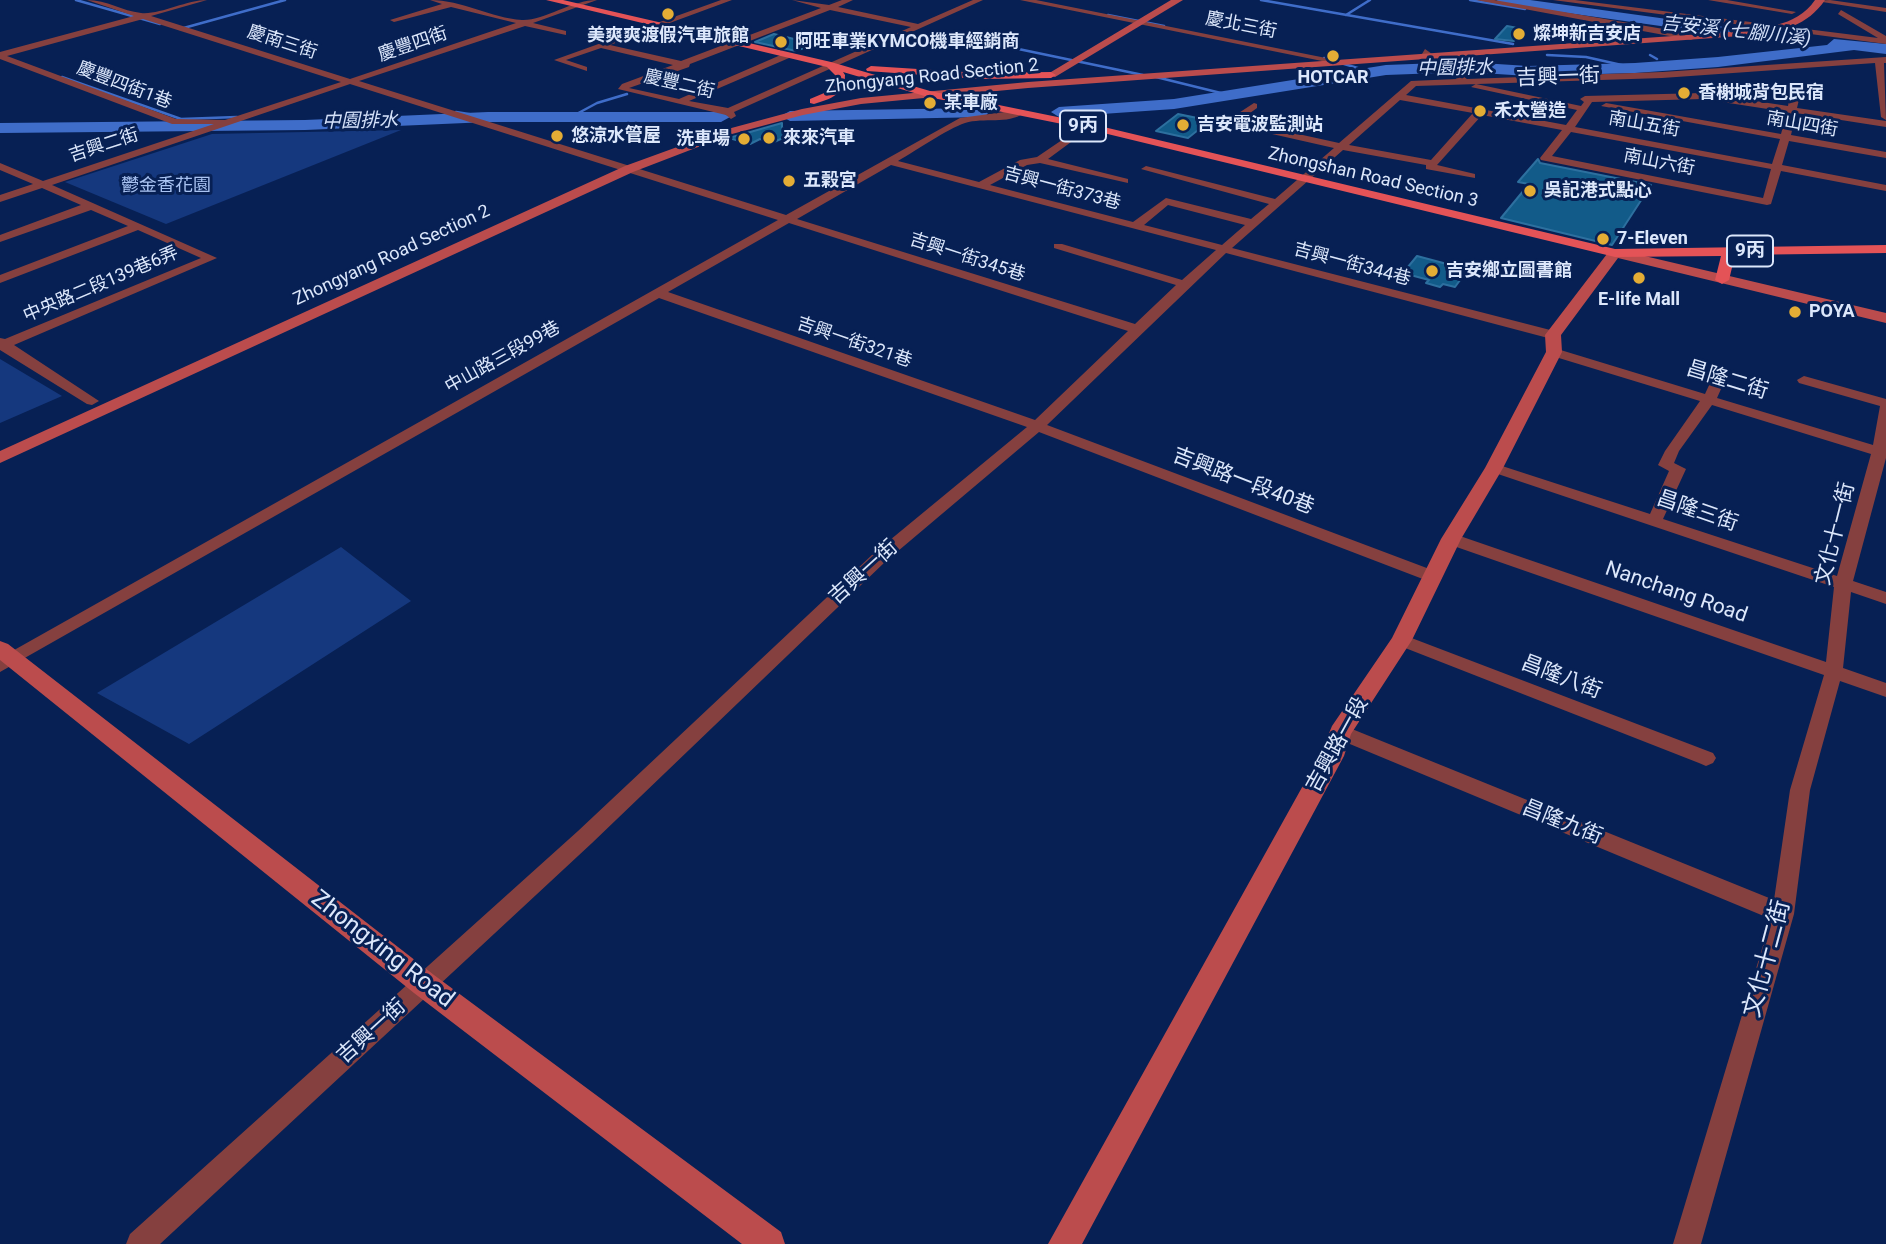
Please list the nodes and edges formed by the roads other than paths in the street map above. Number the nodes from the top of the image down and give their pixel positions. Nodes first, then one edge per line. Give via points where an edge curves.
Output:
1 (91, 0) edge
2 (203, 0) edge
3 (433, 0) edge
4 (465, 0) edge
5 (551, 0) edge
6 (593, 0) edge
7 (728, 0) edge
8 (796, 0) edge
9 (849, 0) edge
10 (979, 0) edge
11 (1024, 0) edge
12 (1068, 0) edge
13 (1178, 0) edge
14 (1480, 0) edge
15 (1557, 0) edge
16 (1712, 0) edge
17 (1820, 0) edge
18 (452, 5) junction
19 (575, 6) junction
20 (1055, 6) junction
21 (831, 8) junction
22 (1797, 9) joint
23 (1886, 9) edge
24 (1841, 12) dead end
25 (140, 17) junction
26 (394, 20) dead end
27 (1140, 22) junction
28 (526, 23) junction
29 (656, 25) junction
30 (920, 27) junction
31 (1745, 27) junction
32 (1769, 30) junction
33 (564, 33) dead end
34 (1690, 35) junction
35 (1886, 41) edge
36 (735, 44) junction
37 (601, 45) junction
38 (786, 55) junction
39 (0, 56) edge
40 (1430, 56) junction
41 (1328, 59) junction
42 (1883, 60) edge
43 (686, 65) junction
44 (831, 65) junction
45 (584, 69) dead end
46 (1051, 75) junction
47 (1662, 75) junction
48 (1559, 77) junction
49 (1463, 80) junction
50 (1449, 81) junction
51 (349, 83) junction
52 (1028, 85) junction
53 (1884, 85) edge
54 (907, 89) junction
55 (1796, 91) dead end
56 (928, 94) junction
57 (1691, 95) junction
58 (1396, 96) junction
59 (682, 101) junction
60 (814, 101) junction
61 (1586, 104) junction
62 (984, 106) junction
63 (1254, 106) dead end
64 (1793, 110) junction
65 (722, 112) junction
66 (1479, 112) junction
67 (1018, 113) junction
68 (1886, 117) edge
69 (242, 120) junction
70 (733, 121) junction
71 (1886, 124) edge
72 (1087, 127) junction
73 (1569, 129) junction
74 (1787, 138) junction
75 (1342, 147) junction
76 (1886, 156) edge
77 (1040, 160) junction
78 (891, 162) junction
79 (1433, 163) junction
80 (0, 166) edge
81 (619, 166) junction
82 (1776, 168) junction
83 (1146, 169) dead end
84 (1471, 176) dead end
85 (1124, 180) dead end
86 (1301, 180) junction
87 (43, 184) junction
88 (981, 185) junction
89 (1886, 188) edge
90 (0, 199) edge
91 (1275, 202) junction
92 (93, 205) junction
93 (788, 219) junction
94 (1252, 223) junction
95 (138, 226) junction
96 (1135, 226) junction
97 (0, 239) edge
98 (1058, 246) dead end
99 (1886, 249) edge
100 (1224, 250) junction
101 (1729, 252) junction
102 (1615, 253) junction
103 (0, 279) edge
104 (1722, 280) junction
105 (1184, 284) junction
106 (658, 293) junction
107 (1886, 318) edge
108 (1136, 329) junction
109 (1553, 343) junction
110 (2, 344) edge
111 (1722, 370) dead end
112 (1804, 380) dead end
113 (1710, 398) junction
114 (92, 401) junction
115 (1886, 405) edge
116 (1037, 426) junction
117 (0, 443) edge
118 (1883, 453) edge
119 (0, 458) edge
120 (1494, 468) junction
121 (1655, 520) junction
122 (1451, 539) junction
123 (1434, 577) junction
124 (1843, 584) junction
125 (1886, 598) edge
126 (1401, 640) junction
127 (4, 658) edge
128 (1834, 671) junction
129 (1886, 690) edge
130 (1340, 732) junction
131 (1706, 758) dead end
132 (1783, 914) junction
133 (425, 984) junction
134 (140, 1244) edge
135 (769, 1244) edge
136 (1064, 1244) edge
137 (1687, 1244) edge

1 - 25 street, 慶南三街
2 - 25 street
3 - 18 street
4 - 18 street
5 - 19 main road, Zhongshan Road Section 3 / 9丙
6 - 19 street, 慶豐四街
7 - 29 street
8 - 21 street
9 - 21 street, 慶豐二街
10 - 30 street
11 - 20 street, 慶北三街
12 - 20 street
13 - 27 street
14 - 34 street
15 - 31 street
16 - 22 street
17 - 23 street
17 - 32 street, Zhongyang Road Section 2 via 1808,15
18 - 26 street
18 - 28 street
19 - 28 street, 慶豐四街
19 - 29 main road, Zhongshan Road Section 3 / 9丙
20 - 27 street, 慶北三街
21 - 30 street
21 - 36 street, 慶豐二街
22 - 31 street
24 - 35 street
25 - 39 street
25 - 51 street, 慶南三街
27 - 41 street, 慶北三街
27 - 46 street
28 - 33 street
28 - 51 street, 慶豐四街
29 - 36 main road, Zhongshan Road Section 3 / 9丙
29 - 37 street
30 - 44 street
31 - 32 street
31 - 34 street
32 - 34 street, Zhongyang Road Section 2
32 - 35 street
34 - 40 street, Zhongyang Road Section 2
36 - 38 main road, Zhongshan Road Section 3 / 9丙
36 - 43 street, 慶豐二街
37 - 43 street
37 - 45 street via 558,60
38 - 44 main road, Zhongshan Road Section 3 / 9丙
38 - 59 street
39 - 69 street, 慶豐四街1巷 via 175,122
40 - 41 street, Zhongyang Road Section 2
40 - 49 street
40 - 52 street, Zhongyang Road Section 2
41 - 46 street, Zhongyang Road Section 2
42 - 47 street, 吉興一街
42 - 53 street
43 - 59 street, 慶豐二街 via 623,89
44 - 46 main road via 944,74
44 - 54 main road, Zhongshan Road Section 3 / 9丙
44 - 60 main road via 840,75 840,86
44 - 65 street
46 - 54 street, Zhongyang Road Section 2
47 - 48 street, 吉興一街
47 - 57 street
48 - 49 street, 吉興一街
48 - 61 street
49 - 50 street, 吉興一街
50 - 58 street, 吉興一街 via 1414,83
50 - 61 street
51 - 69 street, 慶豐四街
51 - 81 street, 慶南三街
52 - 56 street, Zhongyang Road Section 2
52 - 62 main road
53 - 68 street
54 - 56 main road, Zhongshan Road Section 3 / 9丙
54 - 60 street, Zhongyang Road Section 2
55 - 64 street
56 - 62 main road, Zhongshan Road Section 3 / 9丙
56 - 81 street, Zhongyang Road Section 2 via 802,112
57 - 61 street
57 - 64 street
58 - 66 street, 南山五街
58 - 75 street, 吉興一街
59 - 65 street, 慶豐二街
60 - 70 street, Zhongyang Road Section 2
61 - 73 street
61 - 74 street, 南山四街
62 - 67 main road, Zhongshan Road Section 3 / 9丙
63 - 75 street via 1231,122
64 - 71 street
64 - 74 street
65 - 70 street via 730,113
66 - 73 street, 南山五街
66 - 79 street
67 - 72 main road, Zhongshan Road Section 3 / 9丙
67 - 78 street, 中山路三段99巷 via 963,120
69 - 87 street, 吉興二街
70 - 81 street, Zhongyang Road Section 2 via 674,140
72 - 77 street
72 - 86 main road, Zhongshan Road Section 3 / 9丙
73 - 82 street, 南山五街
73 - 82 street, 南山六街 via 1545,158 1767,202 1774,190
74 - 76 street, 南山四街
74 - 82 street
75 - 79 street
75 - 86 street, 吉興一街
77 - 85 street
77 - 88 street via 1024,162
78 - 88 street, 吉興一街373巷
78 - 93 street, 中山路三段99巷
79 - 84 street via 1430,167
80 - 87 street
81 - 93 street, 吉興一街345巷
81 - 114 street, Zhongyang Road Section 2
81 - 119 street, Zhongyang Road Section 2
82 - 89 street, 南山五街
83 - 91 street
86 - 91 street, 吉興一街
86 - 102 main road, Zhongshan Road Section 3 / 9丙
87 - 90 street, 吉興二街
87 - 92 street
88 - 96 street, 吉興一街373巷
91 - 94 street, 吉興一街
92 - 95 street
92 - 97 street
93 - 106 street, 中山路三段99巷
93 - 108 street, 吉興一街345巷
94 - 96 street via 1166,201
94 - 100 street, 吉興一街
95 - 103 street
95 - 110 street, 中央路二段139巷6弄 via 211,258
96 - 100 street, 吉興一街373巷
98 - 105 street
99 - 101 main road, 9丙
100 - 105 street, 吉興一街
100 - 109 street, 吉興一街344巷
101 - 102 main road, 9丙
101 - 104 main road
102 - 104 street
102 - 109 street, 吉興路一段
104 - 107 street
105 - 108 street, 吉興一街
106 - 116 street, 吉興一街321巷
106 - 127 street, 中山路三段99巷
108 - 116 street, 吉興一街
109 - 113 street, 昌隆二街
109 - 120 street, 吉興路一段
110 - 114 street
111 - 113 street
112 - 115 street
113 - 118 street, 昌隆二街
113 - 121 street via 1672,451 1666,465 1678,469
114 - 117 street, Zhongyang Road Section 2
115 - 118 street, 文化十一街
116 - 123 street, 吉興路一段40巷
116 - 133 street, 吉興一街 via 879,558
118 - 124 street, 文化十一街
120 - 121 street, 昌隆三街
120 - 122 street, 吉興路一段
121 - 124 street, 昌隆三街
122 - 123 street, 吉興路一段
122 - 128 street, Nanchang Road
123 - 126 street, 吉興路一段
124 - 125 street, 昌隆三街
124 - 128 street, 文化十一街
126 - 130 street, 吉興路一段
126 - 131 street, 昌隆八街
127 - 133 street, Zhongxing Road
128 - 129 street, Nanchang Road
128 - 132 street, 文化十二街 via 1800,790
130 - 132 street, 昌隆九街
130 - 136 street, 吉興路一段 via 1332,756
132 - 137 street, 文化十二街
133 - 134 street, 吉興一街
133 - 135 street, Zhongxing Road

